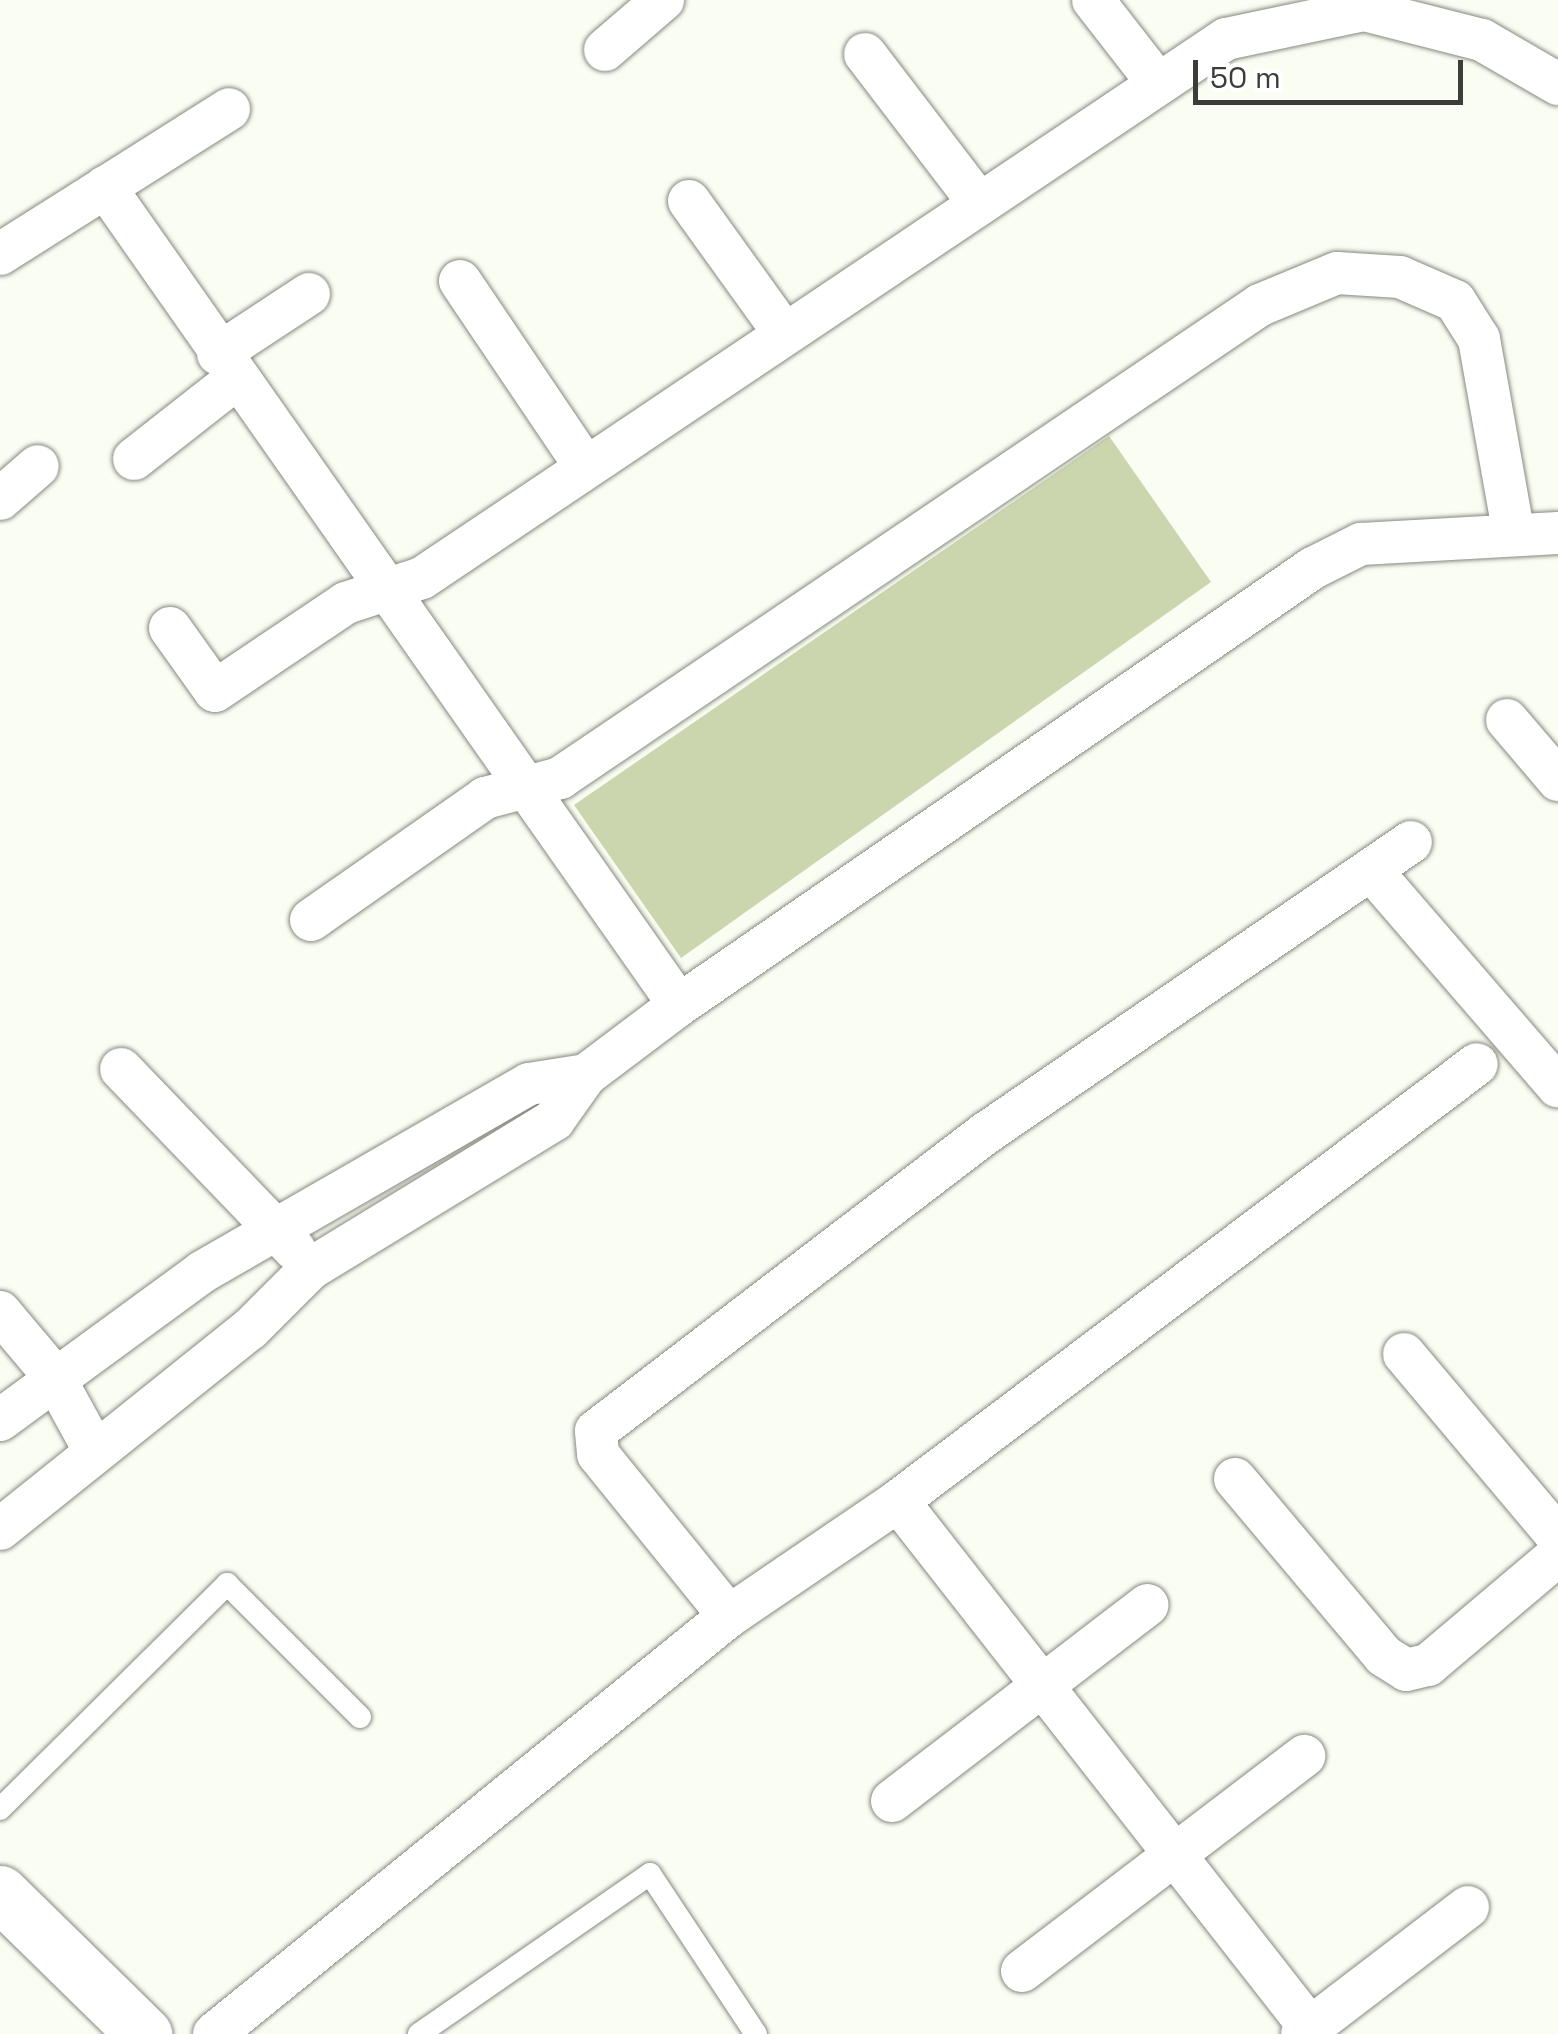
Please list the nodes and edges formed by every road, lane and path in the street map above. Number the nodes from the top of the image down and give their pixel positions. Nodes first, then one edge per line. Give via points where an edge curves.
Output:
1 (663, 0) edge
2 (1093, 0) edge
3 (1366, 5) edge
4 (605, 50) dead end
5 (865, 54) dead end
6 (1156, 81) junction
7 (1558, 84) edge
8 (228, 109) dead end
9 (105, 187) junction
10 (689, 202) dead end
11 (978, 202) junction
12 (0, 254) edge
13 (460, 281) dead end
14 (309, 294) dead end
15 (784, 333) junction
16 (227, 366) junction
17 (134, 460) dead end
18 (38, 466) dead end
19 (586, 468) junction
20 (0, 499) edge
21 (1558, 532) edge
22 (1514, 534) junction
23 (381, 592) junction
24 (170, 628) dead end
25 (1507, 720) dead end
26 (1558, 780) edge
27 (522, 789) junction
28 (1411, 842) dead end
29 (1371, 870) junction
30 (312, 920) dead end
31 (679, 1006) junction
32 (1477, 1064) dead end
33 (120, 1069) dead end
34 (586, 1075) junction
35 (1558, 1087) edge
36 (280, 1230) junction
37 (310, 1270) junction
38 (0, 1312) edge
39 (1404, 1354) dead end
40 (52, 1375) junction
41 (0, 1420) edge
42 (93, 1448) junction
43 (1235, 1479) dead end
44 (898, 1501) junction
45 (0, 1529) edge
46 (1558, 1537) edge
47 (1558, 1555) edge
48 (1147, 1605) dead end
49 (729, 1616) junction
50 (1042, 1686) junction
51 (360, 1717) dead end
52 (1304, 1756) dead end
53 (892, 1802) dead end
54 (0, 1809) edge
55 (1175, 1855) junction
56 (0, 1893) edge
57 (1468, 1907) dead end
58 (1022, 1971) dead end
59 (1309, 2032) edge
60 (144, 2034) edge
61 (214, 2034) edge
62 (419, 2034) edge
63 (756, 2034) edge

1 - 4 street
2 - 6 street
3 - 6 street via 1226,39
3 - 7 street via 1482,40
5 - 11 street
6 - 11 street
8 - 9 street
9 - 12 street
9 - 16 street
10 - 15 street
11 - 15 street
13 - 19 street
14 - 16 street
15 - 19 street
16 - 17 street
16 - 23 street
18 - 20 street
19 - 23 street via 422,578
21 - 22 street
22 - 27 street via 1479,339 1455,302 1400,277 1337,274 1260,305 560,778
22 - 31 street via 1361,544 1312,568
23 - 24 street via 346,603 214,691
23 - 27 street
25 - 26 street
27 - 30 street via 485,798
27 - 31 street
28 - 29 street
29 - 35 street
29 - 49 street via 986,1133 596,1431 598,1454
31 - 34 street
32 - 44 street
33 - 36 street
34 - 36 street via 529,1084
34 - 37 street via 554,1120
36 - 37 street
36 - 40 street
37 - 42 street via 250,1329
38 - 40 street
39 - 46 street
40 - 41 street
40 - 42 street
42 - 45 street
43 - 47 street via 1384,1656 1406,1670 1428,1664
44 - 49 street
44 - 50 street
48 - 50 street
49 - 61 street
50 - 53 street
50 - 55 street
51 - 54 lane via 227,1584
52 - 55 street
55 - 58 street
55 - 59 street
56 - 60 main road
57 - 59 street
62 - 63 lane via 650,1874

